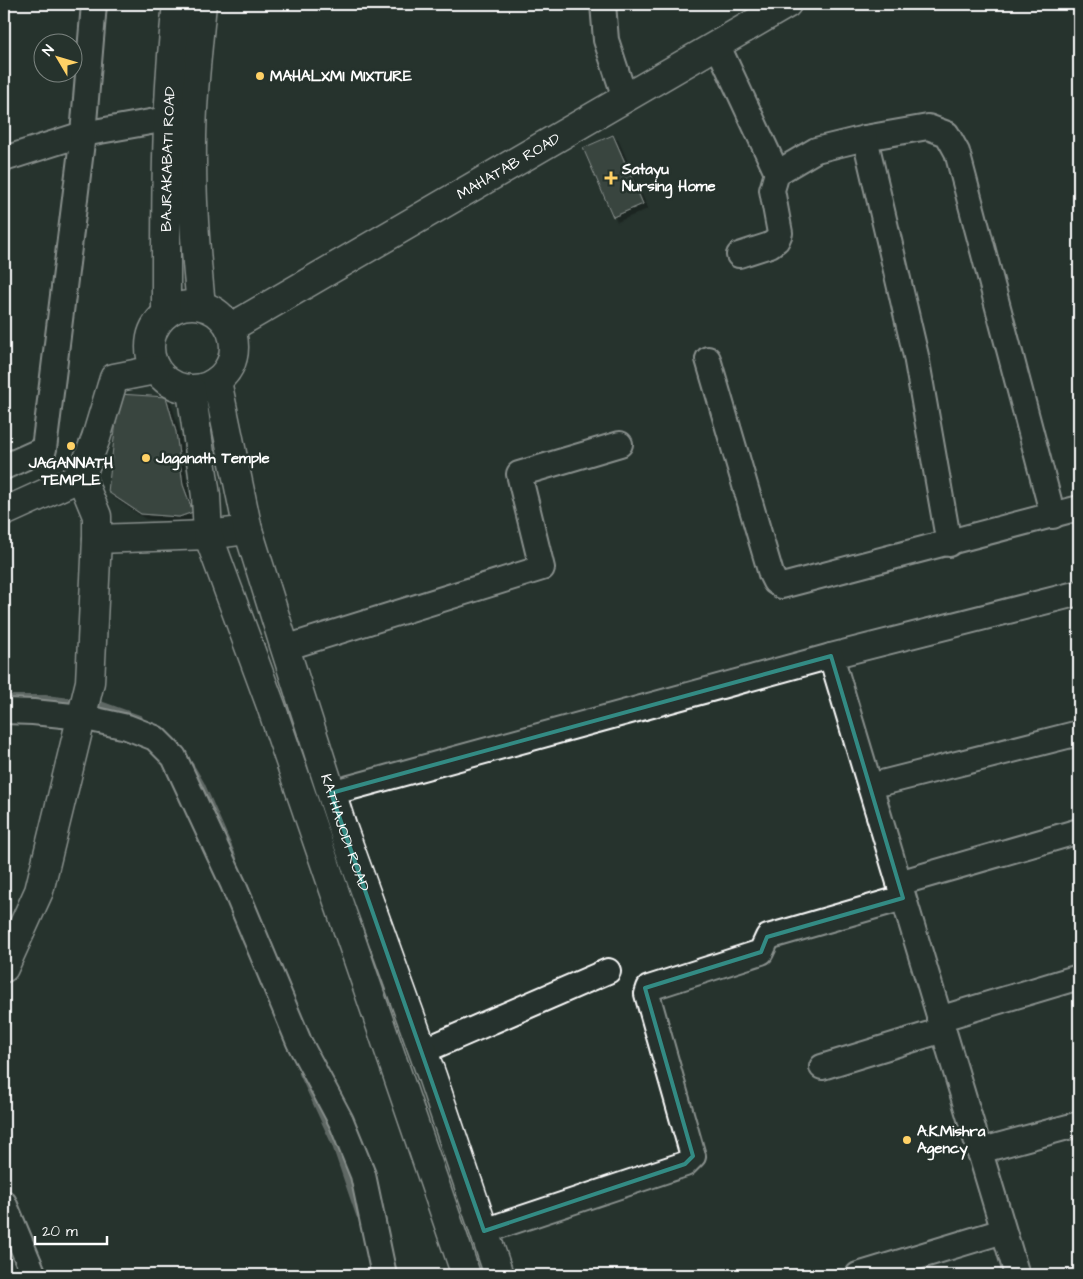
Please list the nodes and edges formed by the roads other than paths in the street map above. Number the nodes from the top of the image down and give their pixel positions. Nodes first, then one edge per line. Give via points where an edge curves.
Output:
1 (94, 4) edge
2 (176, 4) edge
3 (202, 4) edge
4 (603, 4) edge
5 (787, 4) edge
6 (718, 44) junction
7 (625, 98) junction
8 (167, 120) junction
9 (83, 134) junction
10 (865, 138) junction
11 (4, 159) edge
12 (777, 173) junction
13 (739, 254) dead end
14 (201, 305) junction
15 (166, 314) junction
16 (230, 328) junction
17 (708, 359) dead end
18 (155, 370) junction
19 (217, 381) junction
20 (191, 390) junction
21 (620, 444) dead end
22 (4, 467) edge
23 (81, 477) junction
24 (1079, 508) edge
25 (4, 512) edge
26 (1053, 516) junction
27 (248, 530) junction
28 (208, 535) junction
29 (97, 539) junction
30 (949, 544) junction
31 (1079, 593) edge
32 (285, 648) junction
33 (831, 656) junction
34 (4, 711) edge
35 (82, 717) junction
36 (1079, 733) edge
37 (870, 786) junction
38 (331, 793) junction
39 (1079, 830) edge
40 (901, 891) junction
41 (4, 968) edge
42 (608, 971) dead end
43 (1079, 977) edge
44 (941, 1024) junction
45 (423, 1052) junction
46 (822, 1067) dead end
47 (1079, 1124) edge
48 (979, 1152) junction
49 (4, 1203) edge
50 (484, 1231) junction
51 (1003, 1231) junction
52 (34, 1275) edge
53 (384, 1275) edge
54 (466, 1275) edge
55 (499, 1275) edge
56 (858, 1275) edge
57 (1017, 1275) edge

1 - 9 street
2 - 8 main road, BAJRAKABATI ROAD
3 - 14 main road, BAJRAKABATI ROAD via 192,159 194,234
4 - 7 street via 606,40
5 - 6 main road, MAHATAB ROAD
6 - 7 main road, MAHATAB ROAD
6 - 12 street
7 - 16 main road, MAHATAB ROAD
8 - 9 street
8 - 15 main road, BAJRAKABATI ROAD
9 - 11 street
9 - 22 street via 44,449
10 - 12 street via 816,150
10 - 26 street via 928,127 948,134 956,152
10 - 30 street via 916,356
12 - 13 street via 772,190 780,233 777,240
14 - 15 main road via 187,304
14 - 16 main road via 214,311
15 - 18 main road via 153,328 150,342
16 - 19 main road via 233,359
17 - 30 street via 775,582 782,586 792,584
18 - 20 main road via 178,388
18 - 23 main road via 114,378
19 - 20 main road via 205,388
19 - 27 main road, KATHAJODI ROAD
20 - 28 main road, KATHAJODI ROAD via 206,496
21 - 32 street via 519,474 542,568
23 - 25 main road
23 - 29 main road via 97,516
24 - 26 street
26 - 30 street
27 - 28 main road
27 - 32 main road, KATHAJODI ROAD
28 - 29 main road
28 - 54 main road, KATHAJODI ROAD via 271,706
29 - 35 main road via 90,682
31 - 33 street
32 - 38 main road, KATHAJODI ROAD
33 - 37 street
33 - 38 street
34 - 35 street
35 - 41 main road via 39,891
35 - 53 street via 127,727 155,738 174,757 233,884 299,1042 341,1121 363,1175
36 - 37 street
37 - 40 street
38 - 45 main road, KATHAJODI ROAD
39 - 40 street
40 - 44 street
40 - 50 street via 768,937 762,951 649,988 647,994 692,1156 685,1164
42 - 45 street
43 - 44 street
44 - 46 street
44 - 48 street
45 - 50 main road, KATHAJODI ROAD
47 - 48 street
48 - 51 street
49 - 52 street
50 - 55 main road, KATHAJODI ROAD
51 - 56 street
51 - 57 street

